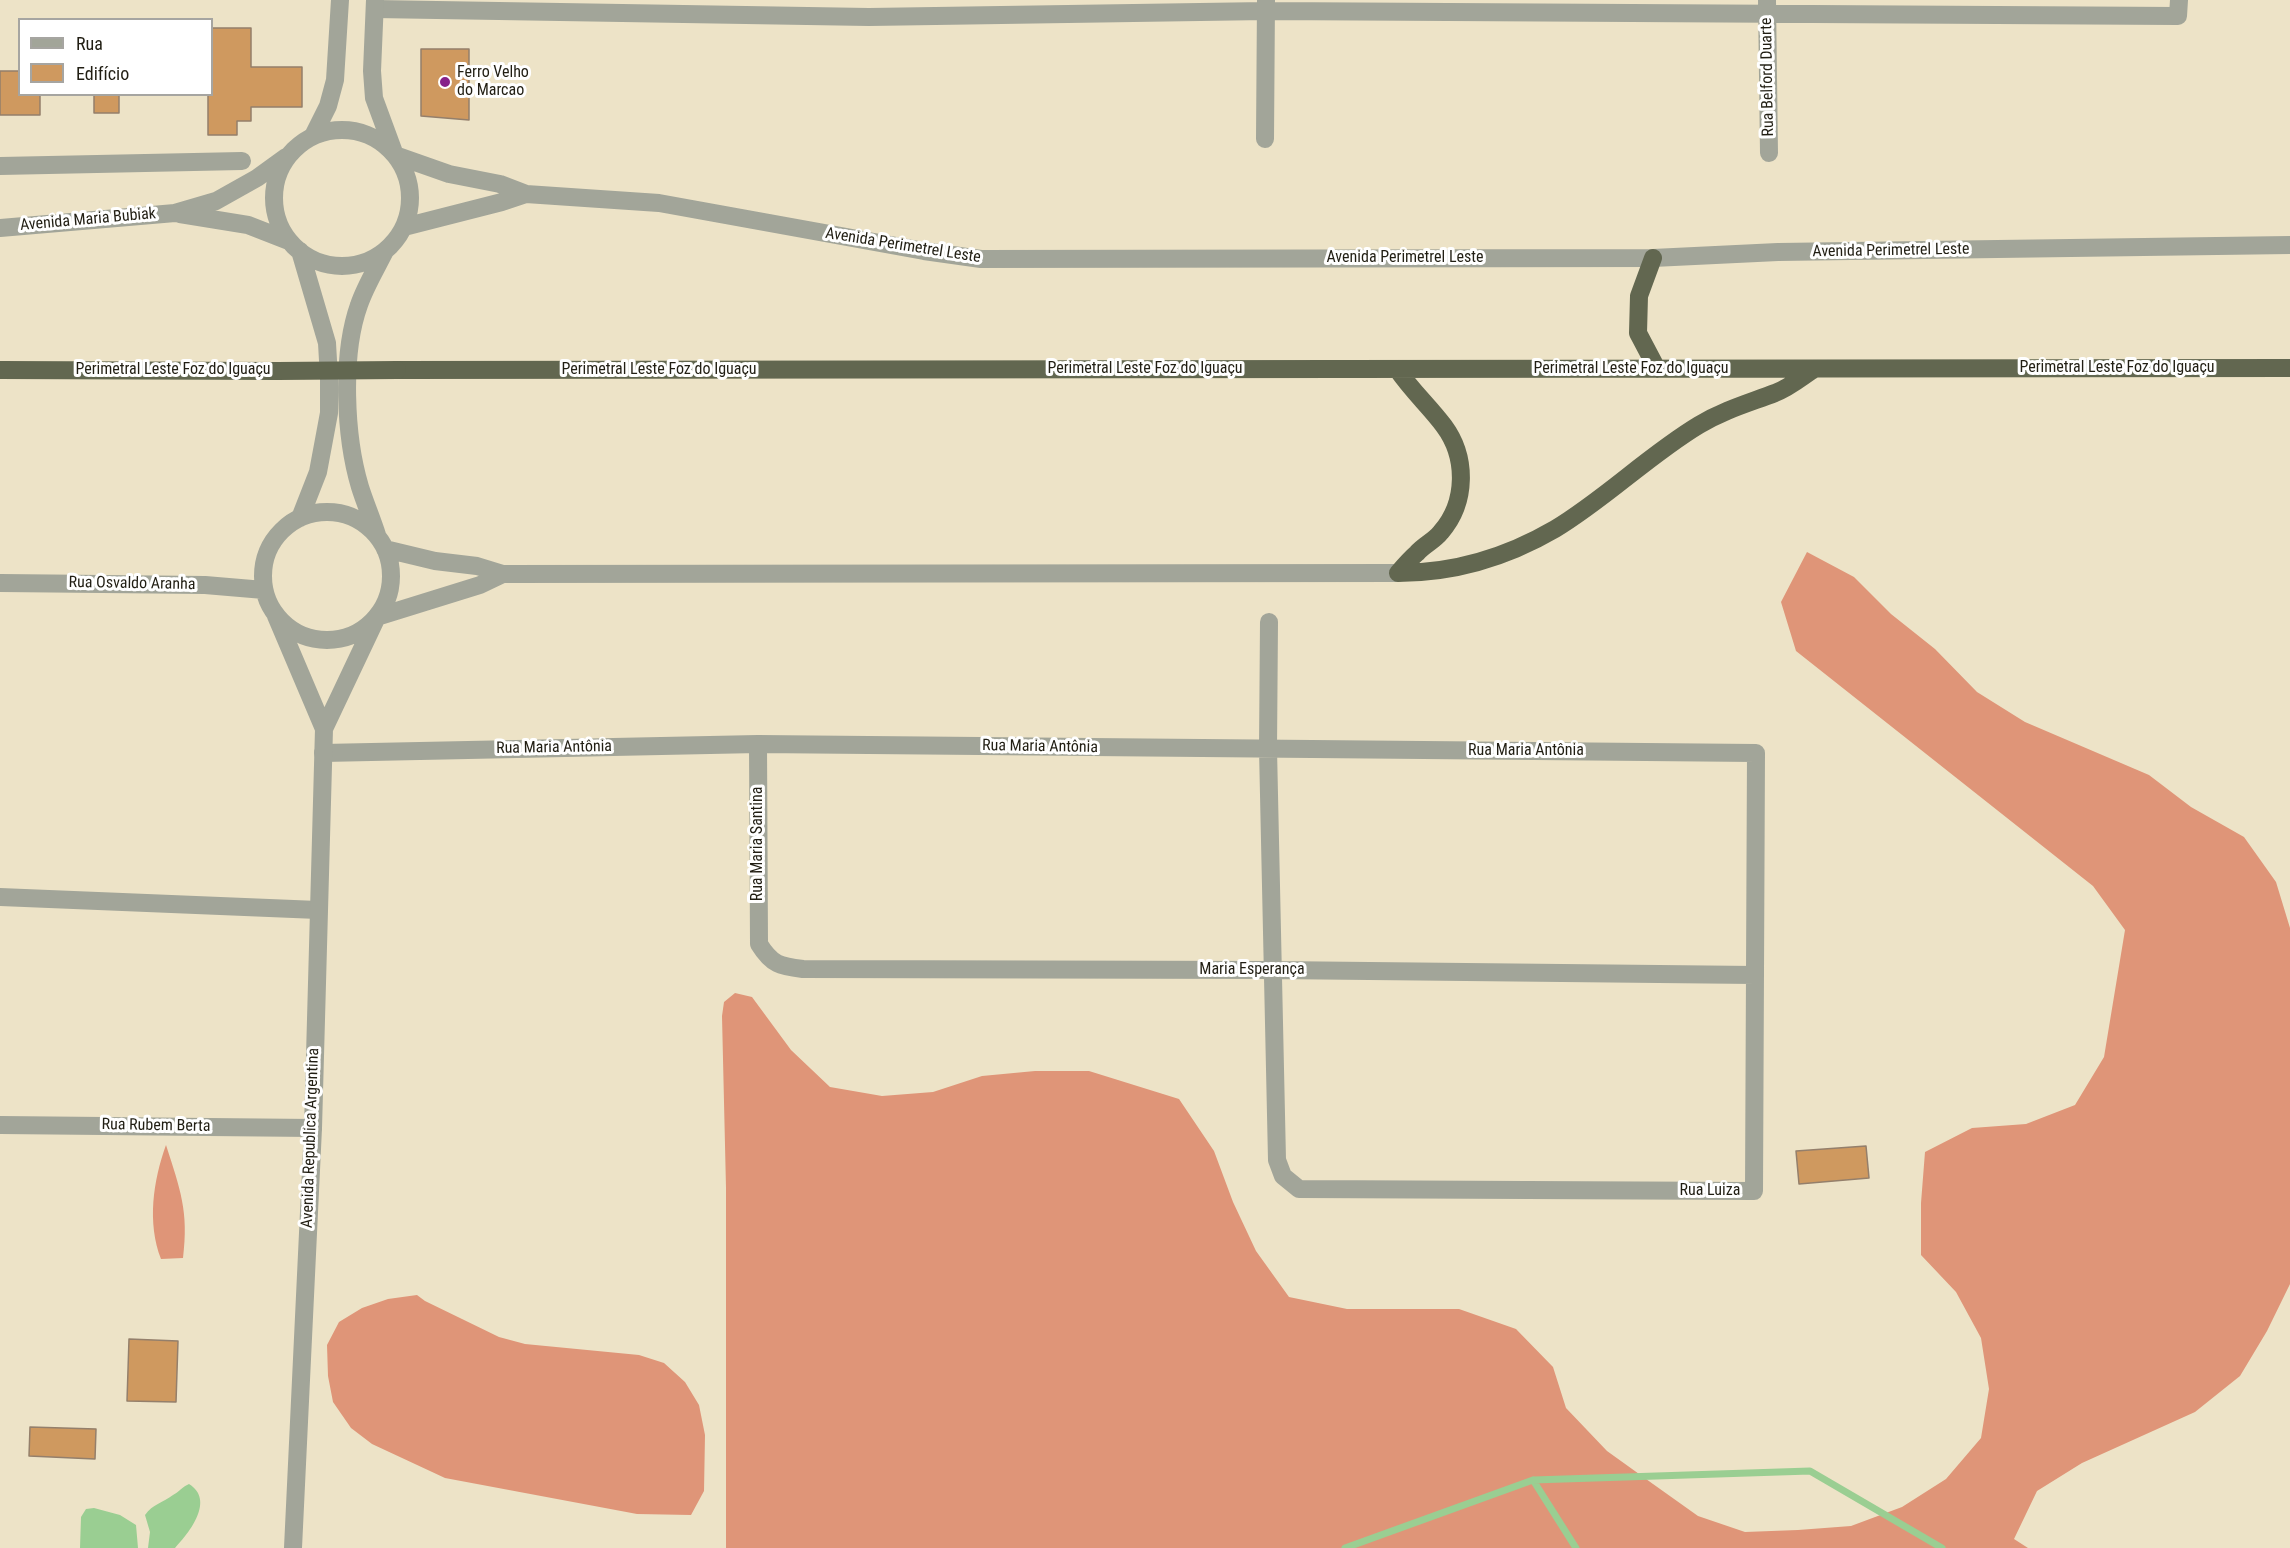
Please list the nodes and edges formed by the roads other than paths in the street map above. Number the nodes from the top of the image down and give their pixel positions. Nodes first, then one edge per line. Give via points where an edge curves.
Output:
1 (340, 0) edge
2 (2179, 0) edge
3 (375, 4) edge
4 (1266, 6) edge
5 (1767, 7) edge
6 (869, 8) edge
7 (313, 136) junction
8 (1265, 139) dead end
9 (1769, 153) dead end
10 (289, 155) junction
11 (395, 155) junction
12 (242, 161) dead end
13 (0, 166) edge
14 (526, 194) junction
15 (175, 213) junction
16 (404, 227) junction
17 (0, 228) edge
18 (2290, 245) edge
19 (295, 246) junction
20 (385, 251) junction
21 (1653, 258) junction
22 (2290, 368) edge
23 (1397, 369) junction
24 (1657, 369) junction
25 (1814, 369) junction
26 (0, 370) edge
27 (300, 518) junction
28 (381, 543) junction
29 (1398, 573) junction
30 (503, 574) junction
31 (0, 583) edge
32 (264, 590) junction
33 (276, 616) junction
34 (377, 616) junction
35 (1269, 622) dead end
36 (324, 729) junction
37 (758, 744) junction
38 (1268, 749) junction
39 (323, 753) junction
40 (1756, 753) joint
41 (0, 897) edge
42 (318, 910) junction
43 (759, 944) joint
44 (1273, 970) junction
45 (1755, 975) junction
46 (0, 1125) edge
47 (313, 1128) junction
48 (293, 1548) edge

1 - 7 street via 335,80
2 - 5 street via 2178,16
3 - 6 street
3 - 11 street via 374,98
4 - 5 street
4 - 6 street
4 - 8 street
5 - 9 street, Rua Belford Duarte
7 - 10 street
7 - 11 street via 342,129 357,131 385,144
10 - 15 street, Avenida Maria Bubiak via 216,201
10 - 19 street via 276,183 274,198 281,228
11 - 14 street, Avenida Perimetrel Leste
11 - 16 street via 406,176 410,198
12 - 13 street
14 - 16 street, Avenida Perimetrel Leste
14 - 21 street, Avenida Perimetrel Leste via 659,203 981,259
15 - 17 street, Avenida Maria Bubiak
15 - 19 street, Avenida Maria Bubiak via 248,225
16 - 20 street
18 - 21 street, Avenida Perimetrel Leste via 1779,252
19 - 20 street via 313,260 343,267 365,262
19 - 27 street via 327,343 330,378 329,413 318,472
20 - 28 street via 352,326 348,416 360,487
21 - 24 highway via 1639,296 1638,333
22 - 25 highway, Perimetral Leste Foz do Iguaçu
23 - 24 highway, Perimetral Leste Foz do Iguaçu
23 - 26 highway, Perimetral Leste Foz do Iguaçu, bridge
23 - 29 highway via 1443,424 1461,465 1460,495 1449,522
24 - 25 highway, Perimetral Leste Foz do Iguaçu
25 - 29 highway via 1777,393 1733,407 1699,425 1556,529 1528,543 1448,570
27 - 28 street via 313,513 342,513 355,518
27 - 32 street via 287,525 269,548
28 - 30 street via 435,561
28 - 34 street via 391,577
29 - 30 street
30 - 34 street via 480,585
31 - 32 street, Rua Osvaldo Aranha via 205,585
32 - 33 street
33 - 34 street via 298,634 326,640 354,634
33 - 36 street, Avenida Republica Argentina
34 - 36 street, Avenida Republica Argentina
35 - 38 street
36 - 39 street, Avenida Republica Argentina
37 - 38 street, Rua Maria Antônia
37 - 39 street, Rua Maria Antônia
37 - 43 street, Rua Maria Santina
38 - 40 street, Rua Maria Antônia
38 - 44 street
39 - 42 street, Avenida Republica Argentina
40 - 45 street, Rua Luiza
41 - 42 street
42 - 47 street, Avenida Republica Argentina
43 - 44 street, Maria Esperança via 766,956 780,966 803,969
44 - 45 street, Maria Esperança
44 - 45 street, Rua Luiza via 1277,1160 1283,1176 1299,1189 1754,1191
46 - 47 street, Rua Rubem Berta
47 - 48 street, Avenida Republica Argentina

